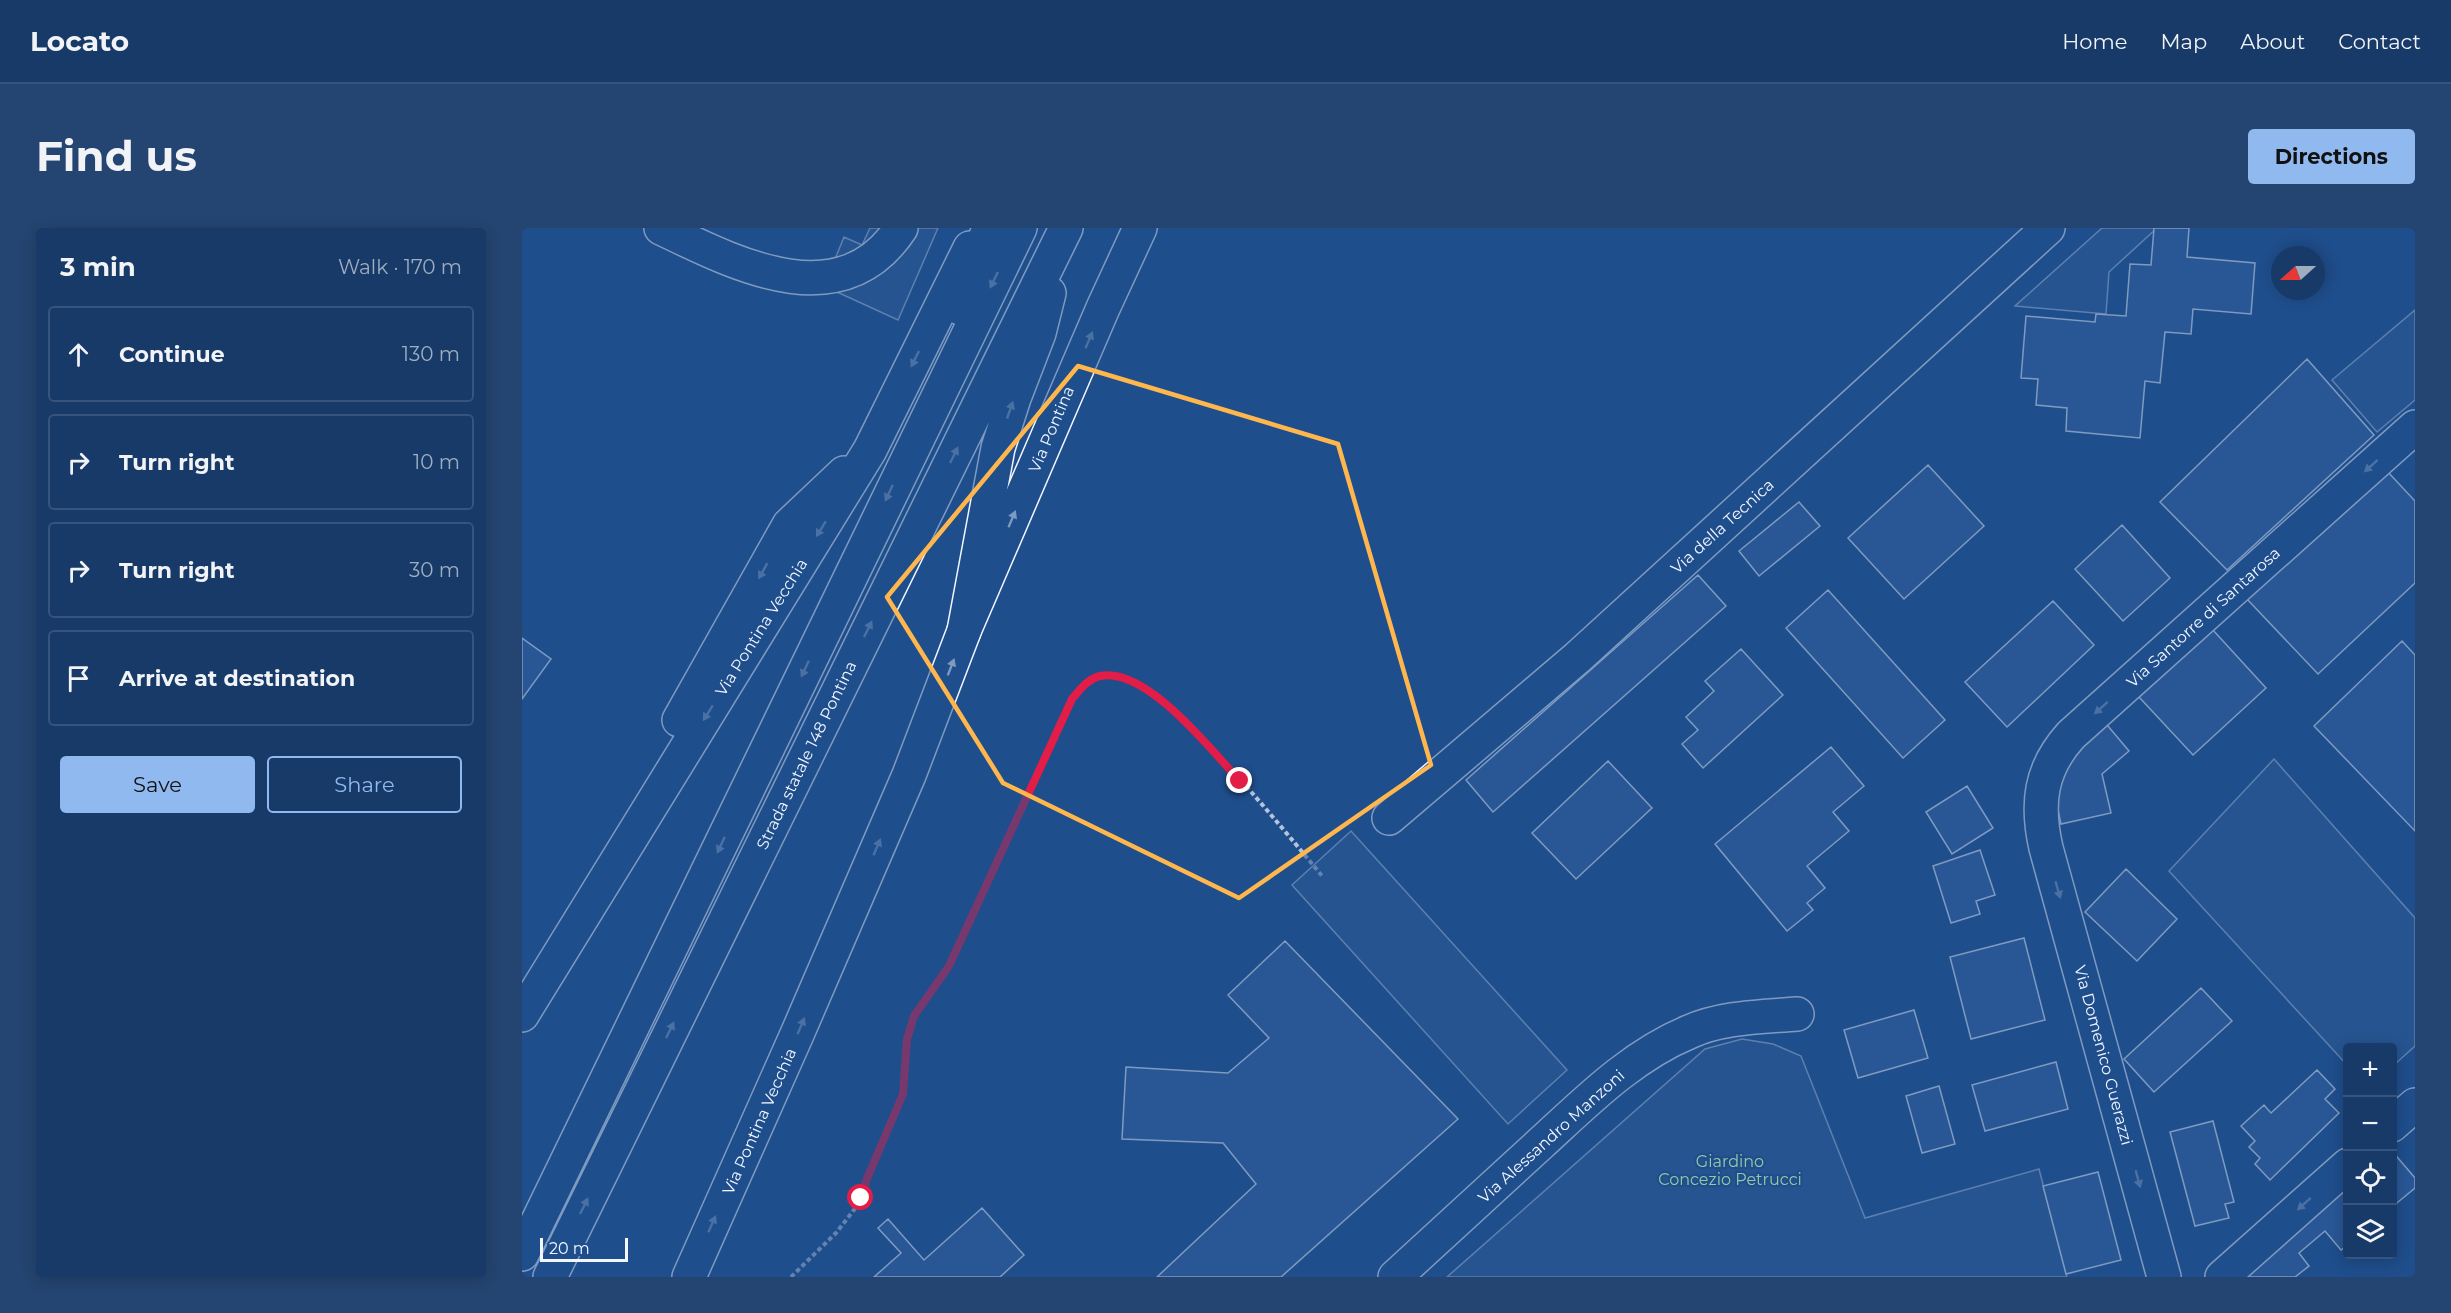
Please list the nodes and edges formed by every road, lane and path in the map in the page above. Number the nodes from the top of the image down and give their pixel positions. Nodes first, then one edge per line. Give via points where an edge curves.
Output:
1 (661, 228) edge
2 (901, 228) edge
3 (980, 228) edge
4 (989, 228) edge
5 (1020, 228) edge
6 (1140, 228) edge
7 (2048, 228) edge
8 (1065, 230) edge
9 (2415, 427) edge
10 (870, 450) junction
11 (904, 460) junction
12 (964, 631) junction
13 (1389, 818) dead end
14 (2043, 834) joint
15 (1323, 877) dead end
16 (522, 999) edge
17 (1797, 1014) dead end
18 (522, 1015) edge
19 (2415, 1106) edge
20 (2397, 1121) edge
21 (2343, 1169) edge
22 (522, 1254) edge
23 (550, 1277) edge
24 (688, 1277) edge
25 (791, 1277) edge
26 (1395, 1277) edge
27 (2164, 1277) edge
28 (2222, 1277) edge

1 - 2 main road via 744,265 782,275 818,278 837,275 867,262
3 -> 10 main road, Via Pontina Vecchia
4 - 11 main road
5 -> 11 main road
12 -> 6 main road, Via Pontina
7 - 13 main road, Via della Tecnica via 1577,658
12 -> 8 main road via 998,448 1040,333
23 -> 8 main road, Strada statale 148 Pontina
9 -> 14 main road, Via Santorre di Santarosa via 2071,735 2045,776 2040,797
10 -> 16 main road via 789,525
10 -> 18 main road, Via Pontina Vecchia
11 -> 22 main road
24 -> 12 main road, Via Pontina Vecchia via 909,775
14 -> 27 main road, Via Domenico Guerazzi
15 - 25 path via 1219,759 1160,700 1138,684 1115,675 1086,683 1072,699 949,966 914,1016 907,1039 904,1089 857,1206 836,1233
17 - 26 main road, Via Alessandro Manzoni via 1745,1018 1698,1028 1629,1066
19 - 20 main road
21 -> 28 main road

